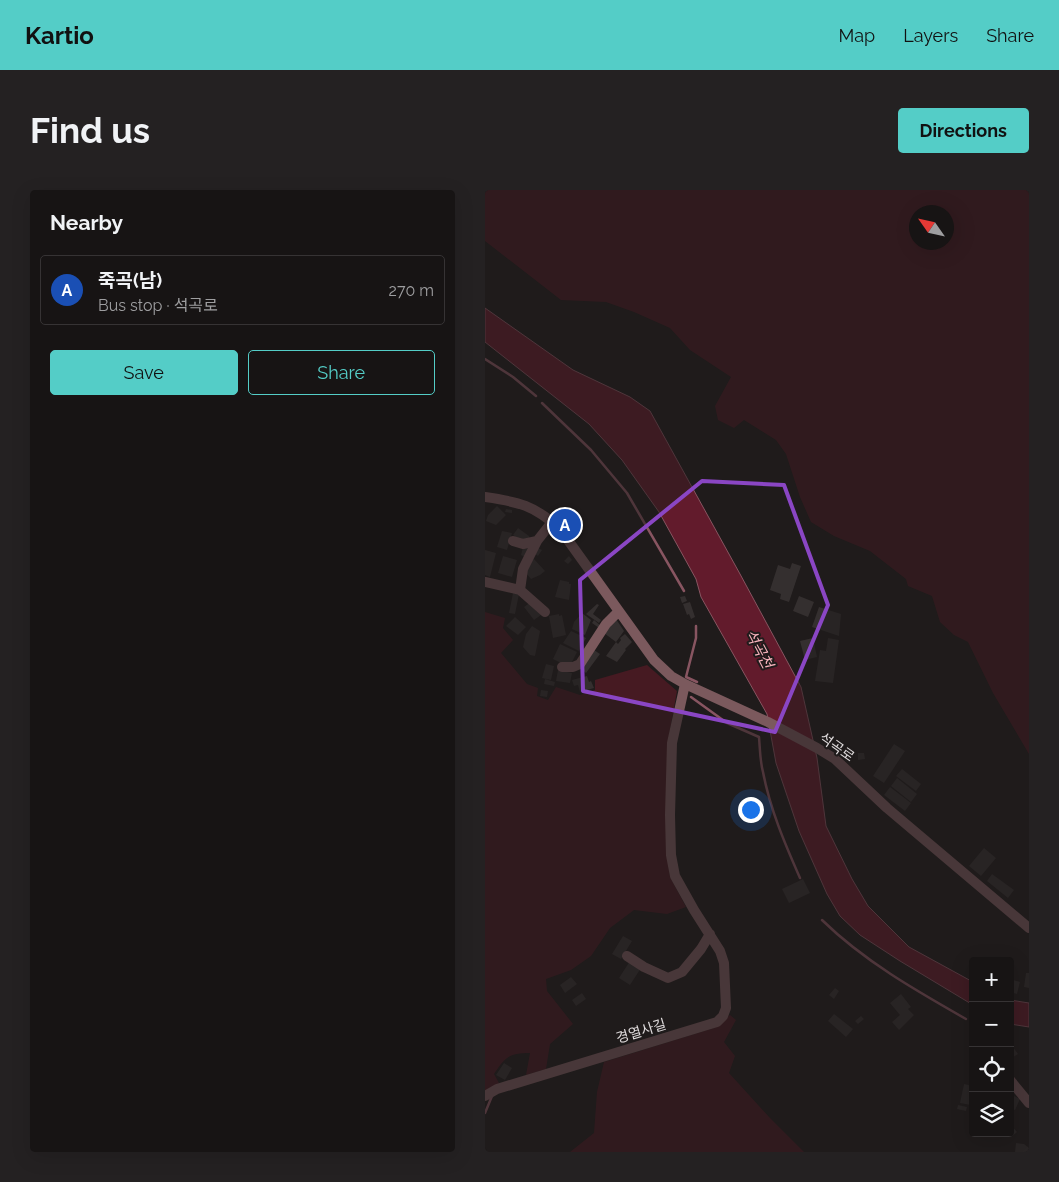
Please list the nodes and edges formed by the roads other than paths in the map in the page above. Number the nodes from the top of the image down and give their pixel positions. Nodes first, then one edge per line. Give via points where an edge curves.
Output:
1 (485, 497) edge
2 (552, 522) junction
3 (513, 541) dead end
4 (537, 541) junction
5 (486, 582) edge
6 (520, 590) junction
7 (619, 611) junction
8 (545, 612) dead end
9 (562, 667) dead end
10 (685, 684) junction
11 (1029, 928) edge
12 (709, 934) junction
13 (627, 956) dead end
14 (1014, 1085) edge
15 (485, 1096) edge
16 (1029, 1103) edge

1 - 2 street, 석곡로 via 522,503
2 - 4 street
2 - 7 street, 석곡로
3 - 4 street via 523,544
4 - 6 street via 523,569
5 - 6 street
6 - 8 street
7 - 9 street via 605,624 580,664
7 - 10 street, 석곡로 via 654,660
10 - 11 street, 석곡로 via 768,722 835,759 887,808
10 - 12 street, 경열사길 via 672,743 671,855 675,876
12 - 13 street via 682,972 667,978
12 - 15 street, 경열사길 via 724,963 726,1008 717,1022 497,1089
14 - 16 street

